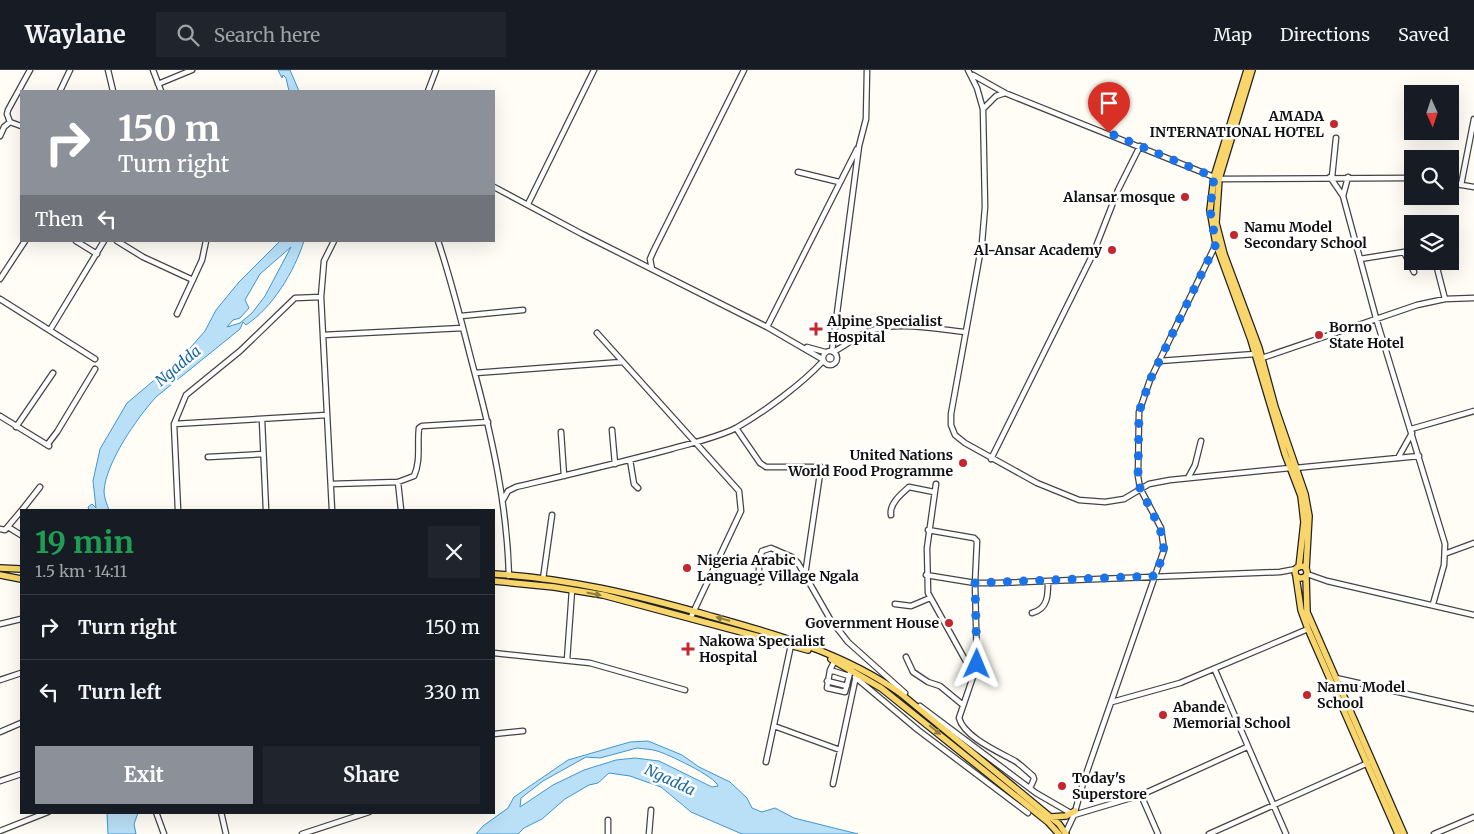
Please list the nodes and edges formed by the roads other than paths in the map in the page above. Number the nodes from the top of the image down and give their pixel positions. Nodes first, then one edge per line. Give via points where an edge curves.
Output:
1 (30, 70) edge
2 (70, 70) edge
3 (108, 70) edge
4 (153, 70) edge
5 (192, 70) edge
6 (436, 70) edge
7 (594, 70) edge
8 (744, 70) edge
9 (867, 70) edge
10 (1247, 70) edge
11 (1252, 70) edge
12 (970, 72) edge
13 (158, 84) junction
14 (60, 90) edge
15 (113, 90) edge
16 (161, 90) edge
17 (428, 90) edge
18 (1005, 93) junction
19 (983, 109) junction
20 (1474, 119) edge
21 (10, 122) junction
22 (20, 126) edge
23 (0, 136) edge
24 (1336, 138) dead end
25 (859, 146) junction
26 (1140, 146) junction
27 (798, 172) dead end
28 (1331, 177) junction
29 (1348, 177) junction
30 (1216, 178) junction
31 (1404, 178) edge
32 (839, 182) junction
33 (1461, 185) joint
34 (495, 187) edge
35 (1474, 187) edge
36 (1343, 196) junction
37 (528, 204) junction
38 (23, 242) edge
39 (78, 242) edge
40 (103, 242) edge
41 (119, 242) edge
42 (206, 242) edge
43 (334, 242) edge
44 (438, 242) edge
45 (1216, 244) junction
46 (97, 254) junction
47 (650, 259) junction
48 (1360, 259) junction
49 (642, 264) junction
50 (652, 269) junction
51 (1438, 270) edge
52 (1414, 272) dead end
53 (0, 279) edge
54 (193, 280) junction
55 (321, 297) junction
56 (1474, 298) edge
57 (0, 299) edge
58 (1445, 299) junction
59 (523, 310) dead end
60 (177, 314) dead end
61 (461, 316) junction
62 (1376, 318) junction
63 (767, 327) junction
64 (463, 328) junction
65 (50, 330) junction
66 (965, 332) junction
67 (597, 333) dead end
68 (323, 335) junction
69 (803, 346) junction
70 (844, 346) junction
71 (829, 352) junction
72 (1255, 354) junction
73 (1262, 358) junction
74 (95, 359) dead end
75 (837, 359) junction
76 (823, 360) junction
77 (1159, 361) junction
78 (622, 362) junction
79 (828, 365) junction
80 (95, 369) dead end
81 (813, 372) junction
82 (52, 373) dead end
83 (475, 373) junction
84 (1474, 411) edge
85 (327, 415) junction
86 (0, 416) edge
87 (262, 420) junction
88 (488, 422) junction
89 (174, 424) junction
90 (16, 427) junction
91 (736, 428) junction
92 (612, 430) dead end
93 (1412, 431) junction
94 (561, 432) dead end
95 (1201, 441) dead end
96 (696, 442) junction
97 (263, 454) junction
98 (1419, 456) junction
99 (208, 457) dead end
100 (1398, 458) junction
101 (991, 459) junction
102 (630, 460) junction
103 (615, 464) junction
104 (1293, 468) junction
105 (564, 476) junction
106 (1188, 478) junction
107 (398, 482) junction
108 (331, 484) junction
109 (936, 484) dead end
110 (40, 487) dead end
111 (638, 488) dead end
112 (1140, 488) junction
113 (934, 492) junction
114 (503, 500) junction
115 (24, 509) edge
116 (178, 509) edge
117 (266, 509) edge
118 (332, 509) edge
119 (400, 509) edge
120 (20, 513) edge
121 (552, 515) dead end
122 (891, 515) dead end
123 (8, 528) junction
124 (0, 529) edge
125 (928, 530) junction
126 (20, 534) edge
127 (1474, 543) edge
128 (1446, 553) junction
129 (0, 568) edge
130 (20, 569) edge
131 (1297, 572) junction
132 (1307, 573) junction
133 (495, 574) edge
134 (0, 575) edge
135 (805, 575) junction
136 (926, 575) junction
137 (1156, 576) junction
138 (508, 578) junction
139 (543, 579) junction
140 (20, 580) edge
141 (495, 581) edge
142 (759, 582) dead end
143 (1048, 582) junction
144 (975, 583) junction
145 (572, 590) junction
146 (930, 598) junction
147 (895, 604) dead end
148 (1433, 604) junction
149 (694, 611) junction
150 (1032, 613) dead end
151 (1474, 615) edge
152 (691, 617) junction
153 (20, 619) edge
154 (0, 624) edge
155 (1308, 628) junction
156 (792, 645) junction
157 (495, 653) edge
158 (906, 657) dead end
159 (837, 659) junction
160 (567, 660) junction
161 (851, 669) junction
162 (830, 670) junction
163 (1215, 670) junction
164 (20, 673) edge
165 (973, 674) junction
166 (856, 675) junction
167 (849, 676) junction
168 (1336, 678) junction
169 (0, 680) edge
170 (828, 681) junction
171 (847, 686) junction
172 (685, 690) dead end
173 (1112, 702) junction
174 (963, 704) junction
175 (1474, 709) edge
176 (20, 723) edge
177 (774, 726) junction
178 (524, 731) dead end
179 (0, 732) edge
180 (495, 734) edge
181 (1247, 747) junction
182 (840, 750) junction
183 (766, 762) dead end
184 (1368, 763) junction
185 (20, 774) edge
186 (0, 781) edge
187 (833, 784) dead end
188 (1030, 788) junction
189 (1141, 795) junction
190 (1273, 805) junction
191 (651, 810) dead end
192 (1028, 813) dead end
193 (43, 814) edge
194 (157, 814) edge
195 (221, 814) edge
196 (363, 814) edge
197 (1073, 814) junction
198 (1051, 817) junction
199 (1474, 817) edge
200 (608, 820) dead end
201 (0, 831) edge
202 (164, 834) edge
203 (226, 834) edge
204 (302, 834) edge
205 (608, 834) edge
206 (649, 834) edge
207 (1058, 834) edge
208 (1066, 834) edge
209 (1158, 834) edge
210 (1209, 834) edge
211 (1286, 834) edge
212 (1398, 834) edge
213 (1404, 834) edge
214 (1434, 834) edge

1 - 21 street via 8,110
2 - 14 street
3 - 15 street
4 - 13 street
5 - 13 street
6 - 17 street
7 - 37 street
8 - 47 street
9 - 25 street via 866,119
10 - 30 main road
11 - 30 main road
12 - 18 street
12 - 19 street
13 - 16 street
18 - 19 street via 996,96
18 - 26 street
19 - 66 street via 984,226
20 - 33 street
21 - 22 street
21 - 23 street
24 - 28 street
25 - 32 street
25 - 71 street
26 - 30 street
26 - 101 street via 1118,190 1093,254
27 - 32 street
28 - 29 street
28 - 30 street
28 - 36 street
29 - 31 street
29 - 36 street
30 - 45 main road via 1210,210
30 - 73 main road via 1216,223
32 - 63 street
33 - 35 street
34 - 37 street
36 - 48 street
37 - 49 street
38 - 53 street
39 - 46 street
40 - 46 street
41 - 54 street
42 - 54 street
43 - 55 street via 324,261
44 - 61 street
45 - 72 main road
45 - 77 street
46 - 65 street
47 - 49 street
47 - 50 street
48 - 52 street via 1404,252
48 - 62 street
49 - 50 street
50 - 63 street
51 - 58 street
54 - 60 street
55 - 68 street
55 - 89 street via 301,296 290,303 240,351 186,395
56 - 58 street
57 - 65 street
58 - 62 street via 1417,304
59 - 61 street
61 - 64 street
62 - 73 street
62 - 93 street
63 - 69 street
64 - 68 street
64 - 83 street
65 - 74 street
66 - 70 street via 881,327 859,335
66 - 101 street via 951,426 955,434
67 - 78 street
68 - 85 street
69 - 71 street
69 - 76 street
70 - 71 street
70 - 75 street
71 - 75 street
71 - 76 street
72 - 77 street
72 - 104 main road
73 - 104 main road
75 - 79 street
76 - 79 street
76 - 81 street
77 - 112 street via 1139,412
78 - 83 street
78 - 96 street
79 - 81 street
80 - 90 street via 48,446
81 - 91 street
82 - 90 street
83 - 88 street
84 - 93 street
85 - 87 street
85 - 108 street
86 - 90 street
87 - 89 street
87 - 97 street
88 - 107 street via 422,426 418,435 418,467 414,476
88 - 114 street
89 - 116 street
91 - 96 street
91 - 135 street via 760,463 766,466 821,467
92 - 103 street
93 - 98 street
93 - 100 street
94 - 105 street
95 - 106 street
96 - 102 street
96 - 149 street via 740,491 741,511
97 - 99 street
97 - 117 street
98 - 100 street
98 - 128 street
100 - 104 street
101 - 112 street via 1079,500 1105,502 1124,499
102 - 103 street
102 - 111 street via 634,484
103 - 105 street
104 - 106 street
104 - 131 main road via 1304,509
104 - 132 main road via 1308,504
105 - 114 street via 510,489
106 - 112 street
107 - 108 street
107 - 119 street
108 - 118 street
109 - 113 street
110 - 115 street
112 - 137 street via 1156,516 1162,538 1164,550
113 - 122 street via 909,488 891,508
113 - 125 street
114 - 138 street
120 - 123 street
121 - 139 street
123 - 124 street
123 - 126 street
125 - 136 street
125 - 144 street via 978,541
127 - 128 street
128 - 148 street
129 - 130 main road
131 - 132 main road
131 - 132 main road via 1301,578
131 - 137 street
131 - 155 main road via 1301,610
132 - 148 street via 1327,581
132 - 168 main road via 1307,612
133 - 138 main road
134 - 140 main road
135 - 142 street via 792,557 766,548 759,560
135 - 188 street via 830,619 848,642 912,700
136 - 144 street
136 - 146 street
137 - 143 street
137 - 173 street
138 - 139 main road
138 - 141 main road
138 - 145 main road
139 - 149 main road via 597,587
143 - 144 street
143 - 150 street via 1042,609
144 - 165 street via 978,647
145 -> 152 main road
145 - 160 street
146 - 147 street via 911,606
146 - 165 street
148 - 151 street
149 - 152 street
159 -> 149 main road via 776,634
152 - 156 main road
153 - 154 street
155 - 163 street
155 - 184 main road
156 - 159 main road
156 - 177 street
157 - 160 street
158 - 174 street via 913,672 940,686
159 - 161 main road
159 - 162 street
159 - 198 main road via 868,672 900,693
160 - 172 street via 590,663
161 - 166 main road
161 - 167 street
162 - 167 street
162 - 170 street
163 - 173 street
163 - 181 street
164 - 169 street
165 - 174 street
166 - 182 street
166 - 192 street via 918,730
166 -> 207 main road via 911,711 1048,822
167 - 171 street
168 - 175 street
168 - 213 main road
170 - 171 street
170 - 171 street via 827,688 834,691 845,692
173 - 197 street
174 - 188 street via 960,718 964,727 992,750 1016,762 1033,776
176 - 179 street
177 - 182 street
177 - 183 street
178 - 180 street
181 - 189 street
181 - 190 street
182 - 187 street
184 - 190 street
184 - 212 main road
185 - 186 street
188 - 197 street
189 - 197 street
189 - 209 street
190 - 210 street
190 - 211 street
191 - 206 street
193 - 201 street
194 - 202 street
195 - 203 street
196 - 204 street
197 - 198 main road
197 - 208 street
198 - 208 main road
199 - 214 street
200 - 205 street

